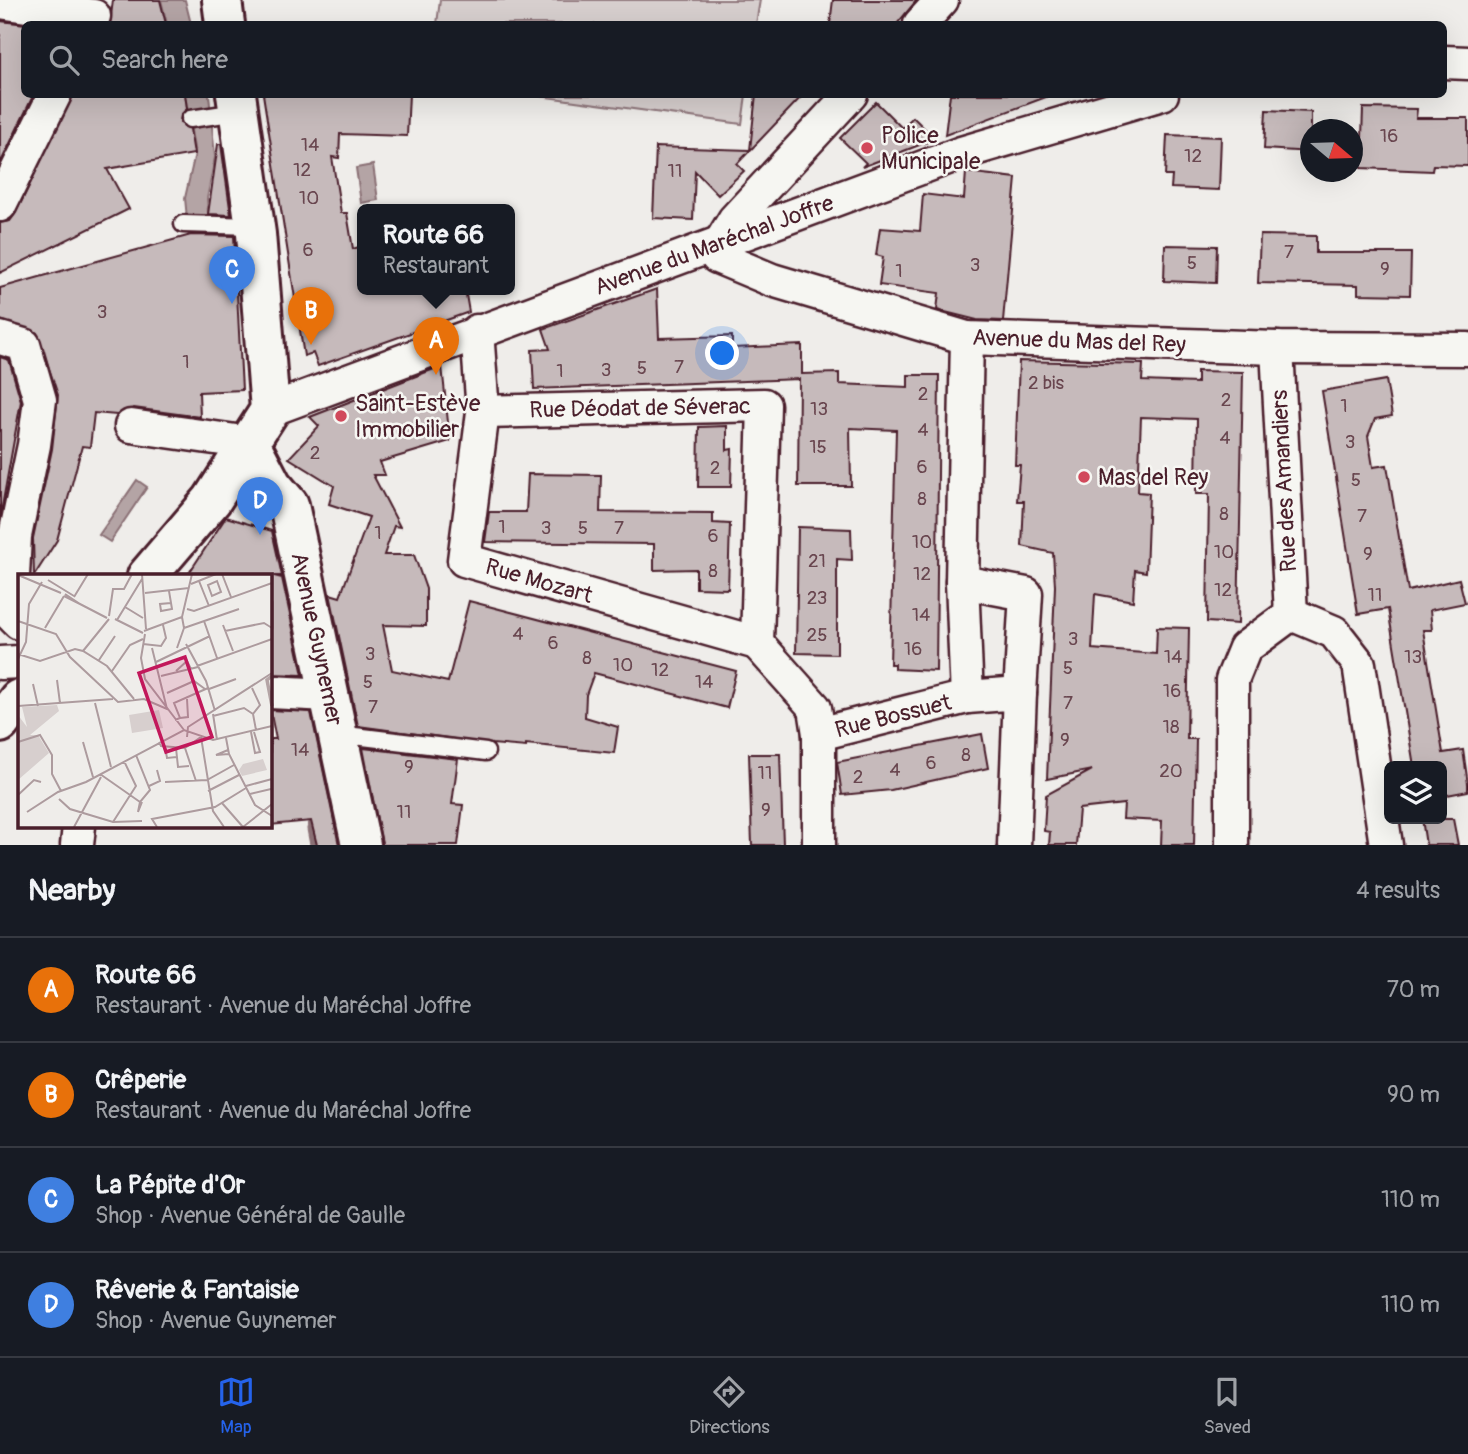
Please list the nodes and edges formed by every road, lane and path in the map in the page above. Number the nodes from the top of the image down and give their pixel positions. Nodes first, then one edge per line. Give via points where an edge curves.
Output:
1 (222, 0) edge
2 (942, 0) edge
3 (0, 2) edge
4 (95, 13) edge
5 (225, 21) edge
6 (923, 21) edge
7 (1447, 62) edge
8 (1468, 63) edge
9 (53, 98) edge
10 (847, 98) edge
11 (1148, 98) edge
12 (229, 108) edge
13 (190, 119) dead end
14 (5, 187) edge
15 (183, 224) dead end
16 (255, 226) junction
17 (720, 243) junction
18 (478, 331) junction
19 (0, 338) edge
20 (967, 338) junction
21 (1277, 348) junction
22 (1468, 349) edge
23 (270, 410) junction
24 (483, 412) junction
25 (131, 426) dead end
26 (250, 443) junction
27 (7, 535) edge
28 (149, 574) edge
29 (962, 582) junction
30 (1291, 614) junction
31 (18, 622) edge
32 (757, 643) junction
33 (18, 662) edge
34 (0, 663) edge
35 (271, 692) edge
36 (1020, 693) junction
37 (329, 695) junction
38 (967, 697) junction
39 (338, 734) junction
40 (819, 734) junction
41 (486, 752) dead end
42 (361, 845) edge
43 (819, 845) edge
44 (1014, 845) edge
45 (1232, 845) edge
46 (1386, 845) edge

1 - 5 main road
2 - 6 street
3 - 4 street
7 - 8 street
9 - 14 street
10 - 17 street via 734,220
11 - 17 street, Avenue du Maréchal Joffre via 961,153
12 - 13 lane
12 - 16 main road
15 - 16 lane
16 - 23 main road
17 - 18 street, Avenue du Maréchal Joffre
17 - 20 street, Avenue du Mas del Rey via 717,257 772,280
18 - 23 street, Avenue du Maréchal Joffre
18 - 24 street
19 - 27 street via 24,345 40,400 34,445
20 - 21 street, Avenue du Mas del Rey
20 - 29 street
21 - 22 street, Avenue du Mas del Rey
21 - 30 street, Rue des Amandiers
23 - 26 main road
24 - 32 street, Rue Mozart via 464,560
24 - 32 street, Rue Déodat de Séverac via 764,405
25 - 26 street
26 - 28 main road via 212,500
26 - 37 main road, Avenue Guynemer via 272,485 289,505
27 - 31 street via 11,615
29 - 36 street via 1026,594
29 - 38 street
30 - 45 street via 1245,648 1232,680
30 - 46 street via 1334,632 1359,664
32 - 40 street via 815,708
33 - 34 street
35 - 37 street
36 - 38 street, Rue Bossuet
36 - 44 street
37 - 39 main road, Avenue Guynemer
38 - 40 street, Rue Bossuet
39 - 41 lane
39 - 42 main road, Avenue Guynemer
40 - 43 street

